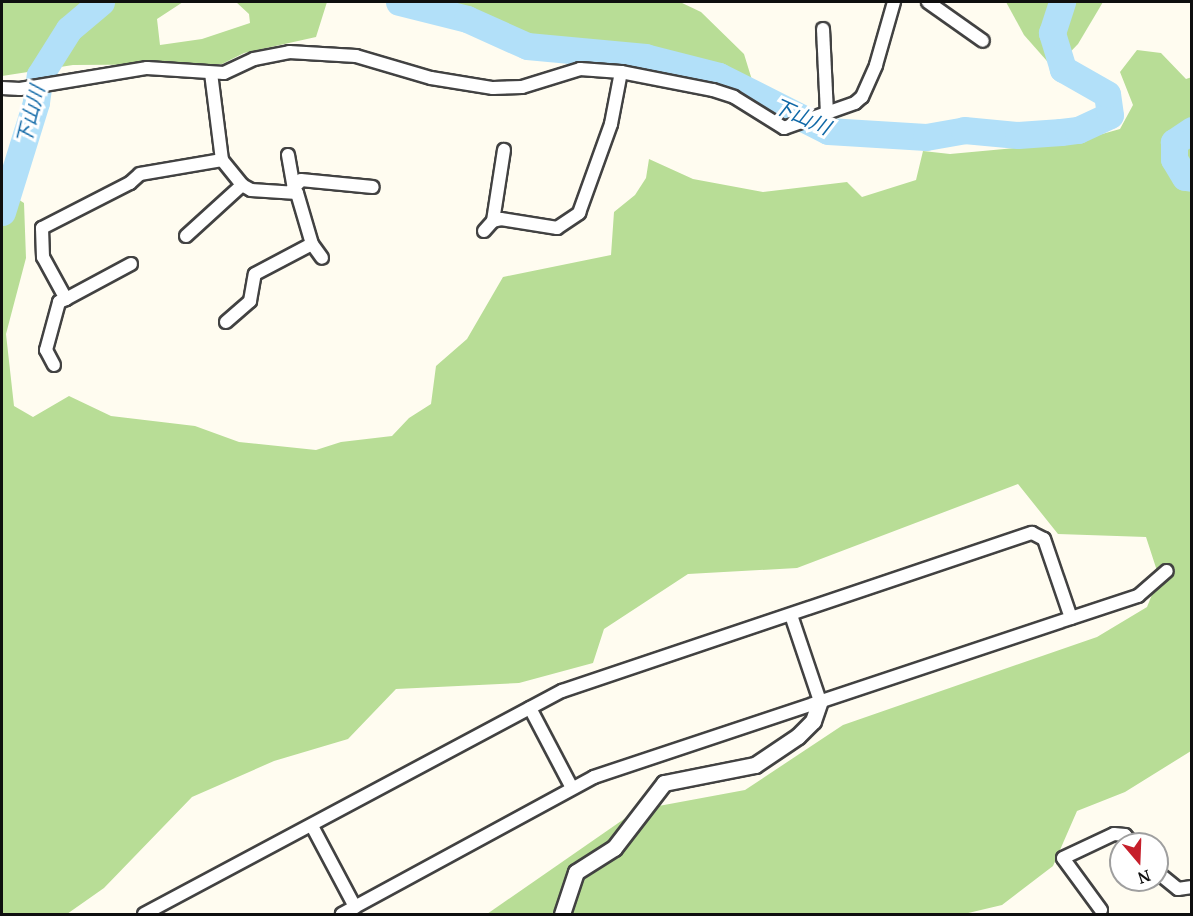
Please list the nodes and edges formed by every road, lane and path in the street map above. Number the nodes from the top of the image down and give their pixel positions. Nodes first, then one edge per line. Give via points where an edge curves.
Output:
1 (894, 2) edge
2 (928, 2) edge
3 (823, 29) dead end
4 (983, 41) dead end
5 (621, 72) junction
6 (212, 73) junction
7 (2, 88) edge
8 (823, 115) junction
9 (504, 150) dead end
10 (288, 155) dead end
11 (222, 160) junction
12 (242, 185) junction
13 (373, 188) dead end
14 (292, 190) junction
15 (493, 221) junction
16 (484, 231) dead end
17 (186, 236) dead end
18 (312, 244) junction
19 (322, 258) dead end
20 (131, 264) dead end
21 (66, 299) junction
22 (226, 322) dead end
23 (54, 365) dead end
24 (1167, 571) dead end
25 (791, 615) junction
26 (1071, 618) junction
27 (820, 701) junction
28 (530, 708) junction
29 (572, 788) junction
30 (312, 826) junction
31 (1109, 836) edge
32 (1169, 882) edge
33 (1191, 887) edge
34 (355, 908) junction
35 (1101, 910) dead end
36 (144, 915) edge
37 (342, 915) edge
38 (562, 915) edge

1 - 8 street via 867,91 855,103
2 - 4 street
3 - 8 street
5 - 6 street via 580,69 522,87 494,88 431,78 356,56 289,52
5 - 8 street via 713,90 744,103 784,128
5 - 15 street via 611,124 579,213 557,228
6 - 7 street via 147,68 20,89
6 - 11 street
9 - 15 street
10 - 14 street
11 - 12 street
11 - 21 street via 140,174 130,183 42,228 43,257
12 - 14 street via 263,192
12 - 17 street
13 - 14 street via 300,180
14 - 18 street via 301,200
15 - 16 street
18 - 19 street
18 - 22 street via 255,274 250,301
20 - 21 street
21 - 23 street via 59,302 46,350
24 - 26 street via 1138,596
25 - 26 street via 1032,533 1044,539
25 - 27 street
25 - 28 street via 562,691
26 - 27 street
27 - 29 street
27 - 38 street via 813,721 798,736 755,765 664,783 614,848 576,872
28 - 29 street
28 - 30 street
29 - 34 street
30 - 34 street
30 - 36 street
31 - 35 street via 1063,858
32 - 33 street via 1178,890
34 - 37 street

